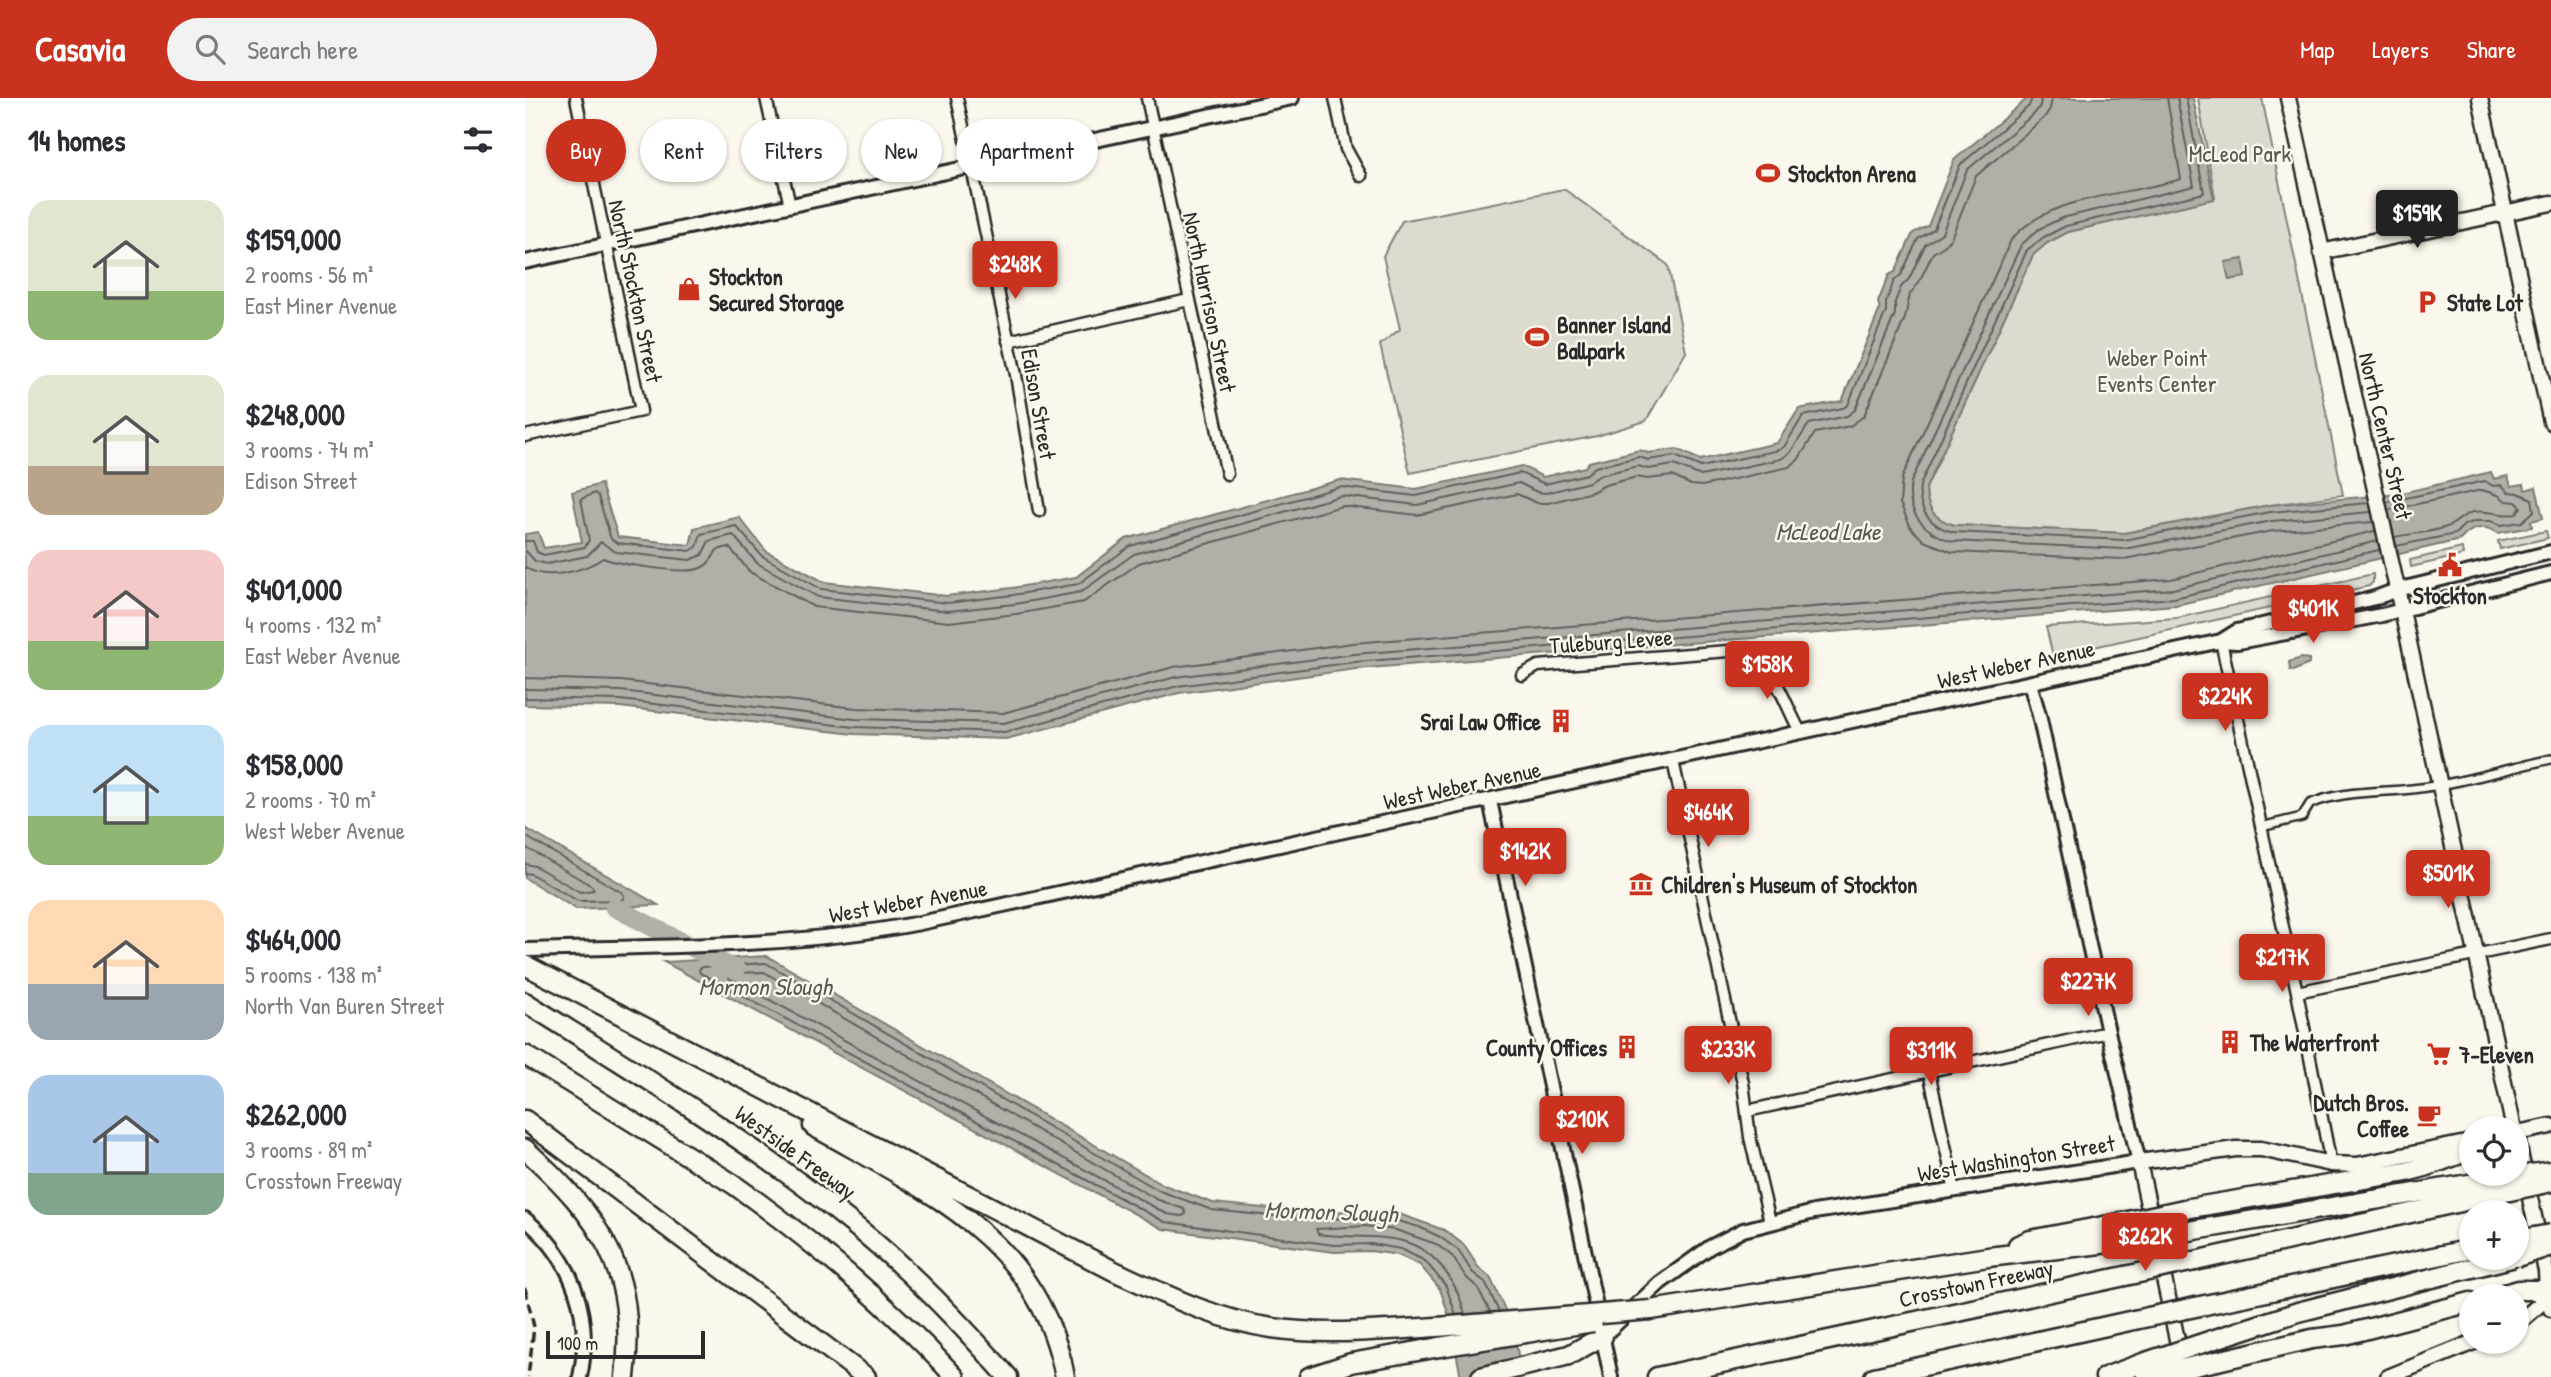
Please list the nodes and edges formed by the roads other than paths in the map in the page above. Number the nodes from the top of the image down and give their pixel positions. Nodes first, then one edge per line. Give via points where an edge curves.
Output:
1 (576, 98) edge
2 (766, 98) edge
3 (957, 98) edge
4 (1147, 98) edge
5 (1292, 98) edge
6 (1335, 98) edge
7 (2288, 98) edge
8 (2480, 98) edge
9 (962, 119) edge
10 (1154, 128) junction
11 (1098, 140) edge
12 (956, 171) edge
13 (1361, 176) dead end
14 (975, 182) edge
15 (2551, 203) edge
16 (790, 206) junction
17 (2505, 213) junction
18 (607, 244) junction
19 (2321, 252) junction
20 (525, 262) edge
21 (1189, 300) junction
22 (1008, 341) junction
23 (2551, 422) edge
24 (525, 436) edge
25 (1227, 474) dead end
26 (1039, 511) dead end
27 (2551, 552) edge
28 (2551, 573) edge
29 (2397, 590) junction
30 (2402, 611) junction
31 (2221, 641) junction
32 (1523, 675) dead end
33 (2030, 682) junction
34 (1801, 733) junction
35 (2551, 759) edge
36 (1673, 761) junction
37 (2439, 784) junction
38 (1490, 801) junction
39 (2260, 822) junction
40 (2551, 939) edge
41 (525, 950) edge
42 (2476, 955) junction
43 (525, 965) edge
44 (2297, 992) junction
45 (525, 1002) edge
46 (2108, 1032) junction
47 (694, 1053) junction
48 (525, 1055) edge
49 (1929, 1072) junction
50 (1747, 1111) junction
51 (2512, 1116) edge
52 (525, 1120) edge
53 (2551, 1126) edge
54 (2529, 1129) edge
55 (2459, 1144) edge
56 (525, 1149) edge
57 (2459, 1154) edge
58 (2139, 1162) junction
59 (2331, 1164) junction
60 (2551, 1171) edge
61 (2551, 1182) edge
62 (2527, 1186) edge
63 (2495, 1187) junction
64 (1955, 1191) junction
65 (525, 1219) edge
66 (1770, 1222) junction
67 (2116, 1233) junction
68 (2551, 1234) edge
69 (2529, 1238) edge
70 (2551, 1246) edge
71 (2459, 1252) edge
72 (2529, 1252) edge
73 (2464, 1270) edge
74 (2529, 1290) edge
75 (2549, 1290) edge
76 (2459, 1305) edge
77 (1651, 1310) junction
78 (2551, 1310) edge
79 (2529, 1314) edge
80 (1603, 1336) junction
81 (2459, 1348) edge
82 (2145, 1372) edge
83 (580, 1377) edge
84 (625, 1377) edge
85 (866, 1377) edge
86 (955, 1377) edge
87 (1008, 1377) edge
88 (1065, 1377) edge
89 (1309, 1377) edge
90 (1481, 1377) edge
91 (1611, 1377) edge
92 (1657, 1377) edge
93 (1874, 1377) edge
94 (2105, 1377) edge
95 (2185, 1377) edge
96 (2388, 1377) edge

1 - 18 street, North Stockton Street
2 - 16 street
3 - 9 street, Edison Street
4 - 10 street, North Harrison Street
5 - 10 street
6 - 13 street via 1346,149
7 - 19 main road, North Center Street
8 - 17 main road
10 - 11 street
10 - 21 street, North Harrison Street
12 - 16 street
14 - 22 street, Edison Street
15 - 17 main road
16 - 18 street
17 - 19 main road
17 - 23 main road
18 - 20 street
18 - 24 street, North Stockton Street via 641,411
19 - 29 main road, North Center Street
21 - 22 street
21 - 25 street, North Harrison Street
22 - 26 street, Edison Street
27 - 29 street, West Weber Avenue
28 - 30 street
29 - 30 main road, North Center Street
29 - 31 street, West Weber Avenue via 2237,631
30 - 31 street via 2238,642
30 - 37 main road, North Center Street
31 - 33 street, West Weber Avenue
31 - 39 street
32 - 34 street, Tuleburg Levee via 1538,666 1728,651 1761,663 1771,674
33 - 34 street, West Weber Avenue
33 - 46 street
34 - 36 street, West Weber Avenue
35 - 37 street
36 - 38 street, West Weber Avenue
36 - 50 street
37 - 39 street via 2355,792 2311,804 2302,817
37 - 42 main road, North Center Street
38 - 41 street, West Weber Avenue via 867,933
38 - 80 street
39 - 44 street
40 - 42 street
42 - 44 street
42 - 51 main road, North Center Street
43 - 47 highway
44 - 59 street
45 - 87 highway, Westside Freeway via 729,1131 822,1200 910,1275
46 - 49 street
46 - 58 street
47 - 77 highway, bridge via 1112,1270 1231,1319 1273,1328 1363,1331
47 - 88 highway via 704,1066 915,1186 979,1229 1015,1265 1040,1301 1056,1338
48 - 86 highway via 766,1208 869,1293
49 - 50 street
49 - 64 street
50 - 66 street
52 - 85 highway
53 - 54 main road
55 - 59 main road, West Washington Street via 2357,1165
56 - 84 highway via 578,1201 600,1231 626,1307
57 - 67 highway, bridge via 2406,1172 2184,1209
58 - 59 main road, West Washington Street via 2261,1149
58 - 64 street, West Washington Street
58 - 95 main road
60 - 63 highway, bridge
61 - 63 highway, Crosstown Freeway, bridge
62 - 75 main road
63 - 67 highway, bridge via 2189,1231
63 - 92 highway, Crosstown Freeway, bridge via 2195,1261
64 - 66 street, West Washington Street
65 - 83 street via 561,1257 579,1299 584,1332
66 - 80 street, West Washington Street via 1710,1247 1660,1283
67 - 77 highway
68 - 69 highway, bridge
70 - 72 highway, bridge
71 - 93 highway, bridge
73 - 82 highway, bridge via 2298,1312 2213,1340
74 - 75 highway
75 - 78 main road
75 - 79 main road
76 - 82 highway, bridge via 2344,1335
77 - 89 highway, bridge via 1351,1363
80 - 90 highway via 1569,1355
80 - 91 street
81 - 96 main road
82 - 94 highway

